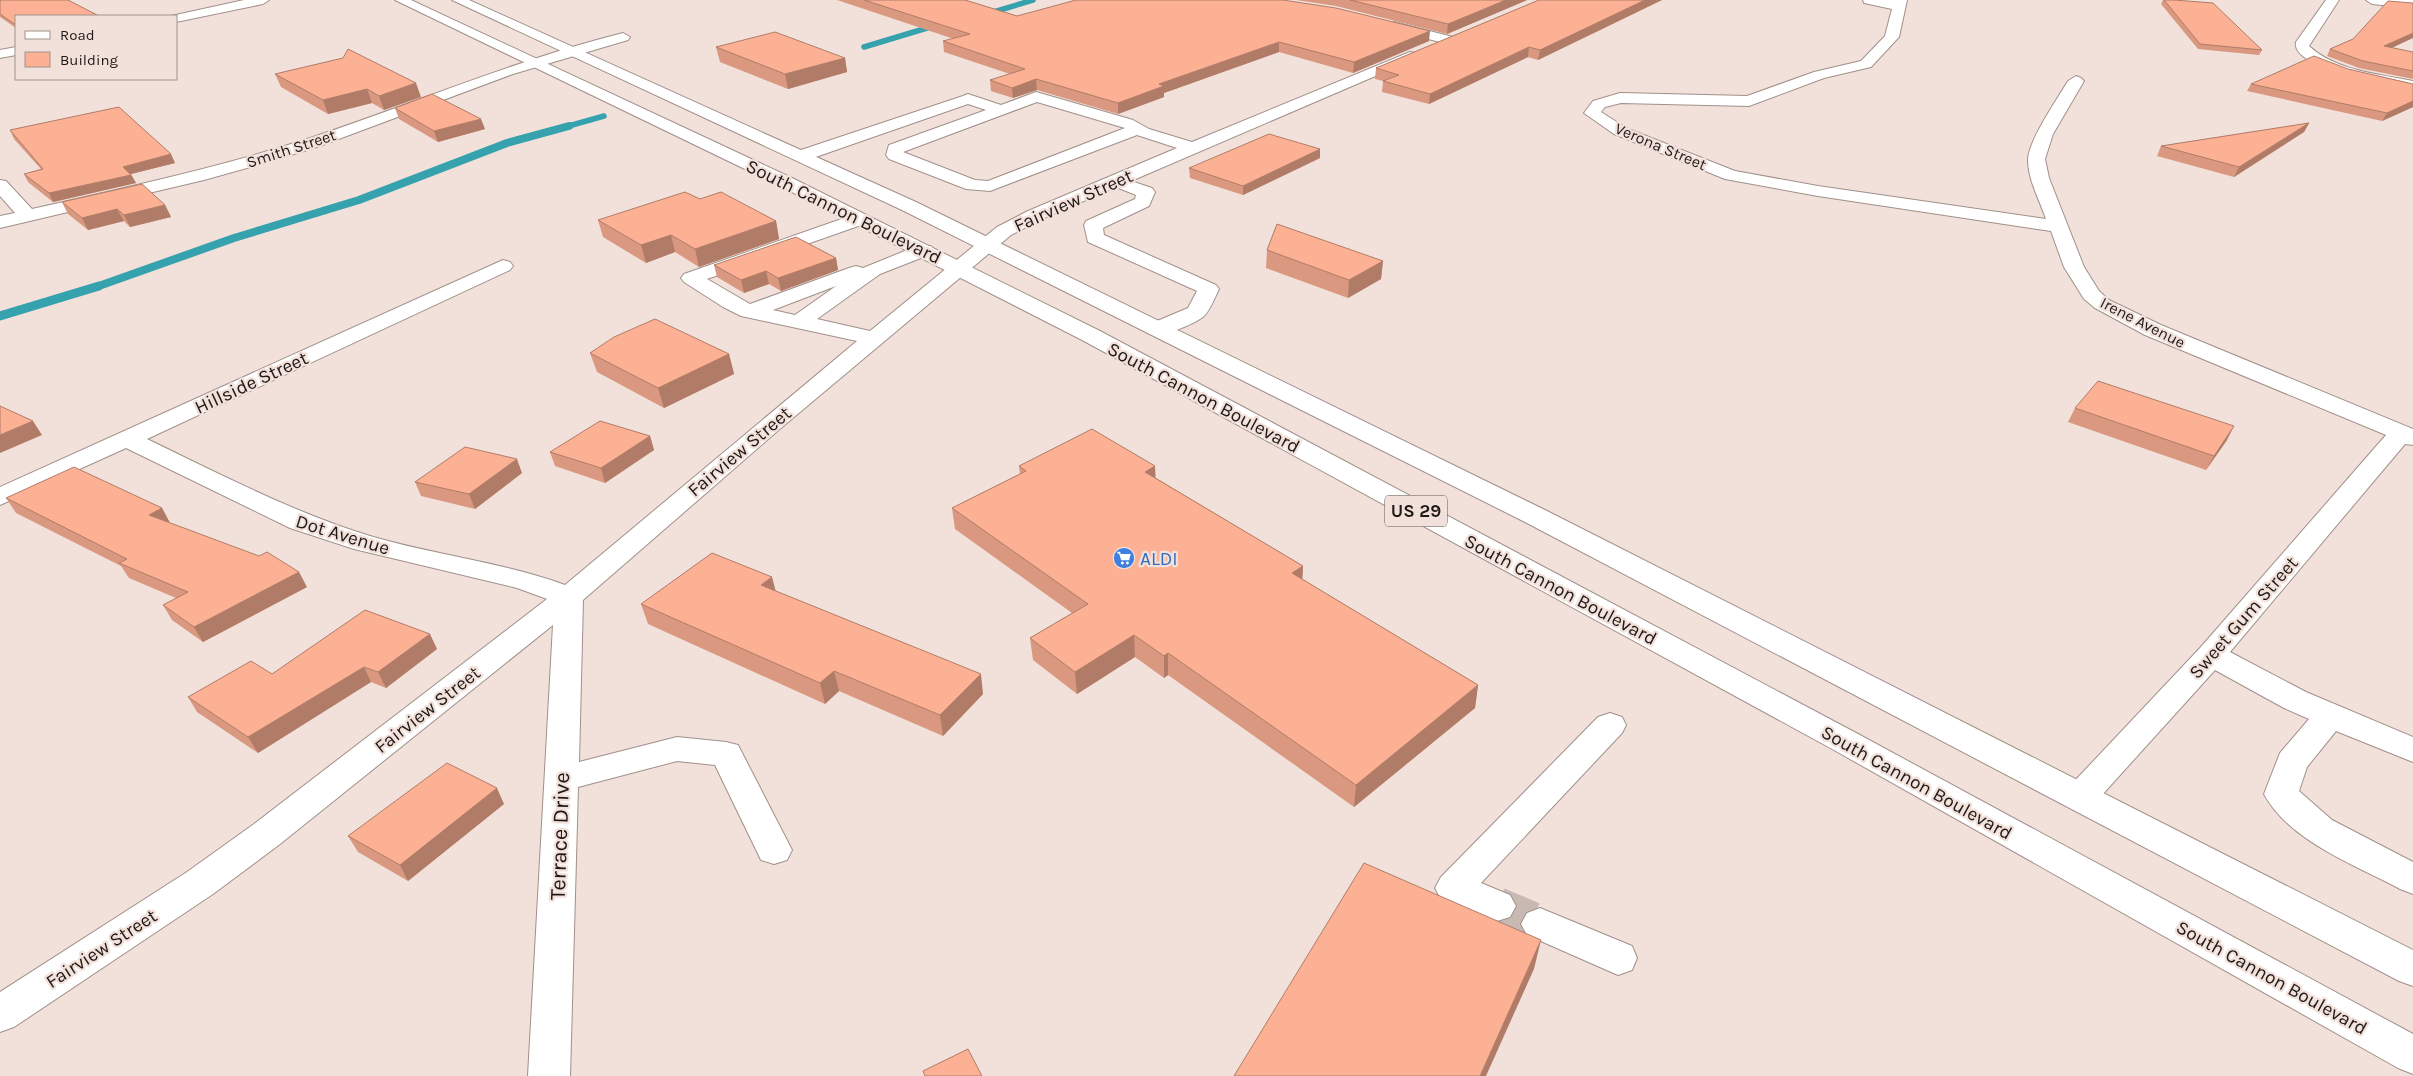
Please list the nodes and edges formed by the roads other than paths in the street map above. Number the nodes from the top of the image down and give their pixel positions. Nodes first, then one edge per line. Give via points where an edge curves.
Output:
1 (263, 0) edge
2 (401, 0) edge
3 (458, 0) edge
4 (1869, 0) edge
5 (2333, 0) edge
6 (2372, 0) edge
7 (1900, 3) edge
8 (2413, 4) edge
9 (178, 18) edge
10 (1383, 24) edge
11 (623, 37) dead end
12 (15, 51) edge
13 (574, 52) junction
14 (0, 54) edge
15 (536, 63) junction
16 (2076, 82) dead end
17 (2413, 86) edge
18 (1001, 110) junction
19 (1138, 129) junction
20 (1193, 148) junction
21 (801, 156) junction
22 (1115, 181) junction
23 (0, 185) edge
24 (27, 215) junction
25 (860, 218) junction
26 (0, 222) edge
27 (2060, 227) junction
28 (988, 245) junction
29 (924, 250) junction
30 (503, 266) dead end
31 (959, 268) junction
32 (873, 270) junction
33 (749, 311) junction
34 (799, 322) junction
35 (1158, 329) junction
36 (874, 338) junction
37 (2407, 436) edge
38 (128, 438) junction
39 (0, 497) edge
40 (569, 597) junction
41 (2210, 655) junction
42 (2332, 714) junction
43 (1610, 725) dead end
44 (2413, 750) edge
45 (562, 779) junction
46 (2080, 797) junction
47 (774, 850) dead end
48 (2413, 879) edge
49 (1497, 906) tunnel mouth
50 (1540, 924) tunnel mouth
51 (1618, 958) dead end
52 (2413, 969) edge
53 (0, 1014) edge
54 (2413, 1055) edge
55 (549, 1076) edge

1 - 9 street
2 - 15 street, South Cannon Boulevard / US 29
3 - 13 street, South Cannon Boulevard / US 29
4 - 7 street
5 - 17 street via 2303,42 2306,52 2333,65
6 - 8 street
7 - 27 street, Verona Street via 1892,37 1866,64 1819,75 1749,101 1620,98 1599,104 1592,113 1620,131 1731,175
10 - 20 street, Fairview Street via 1457,36
11 - 13 street, Smith Street
12 - 14 street
13 - 15 street, Smith Street
13 - 21 street, South Cannon Boulevard / US 29
15 - 24 street, Smith Street via 252,161
15 - 25 street, South Cannon Boulevard / US 29
16 - 27 street, Irene Avenue via 2045,134 2036,159 2040,178
18 - 19 street via 1036,97
18 - 19 street via 895,149 895,154 972,185 990,186
18 - 21 street via 968,99
19 - 20 street
20 - 22 street, Fairview Street
21 - 28 street, South Cannon Boulevard / US 29
22 - 28 street, Fairview Street via 1035,215 1004,231
22 - 35 street via 1146,192 1143,202 1093,225 1095,238 1210,289 1196,312
23 - 24 street
24 - 26 street, Smith Street
25 - 29 street, South Cannon Boulevard / US 29
25 - 33 street via 691,278 730,304
27 - 37 street, Irene Avenue via 2074,267 2091,294 2102,304 2153,330
28 - 31 street, Fairview Street
28 - 35 street, South Cannon Boulevard / US 29
29 - 31 street, South Cannon Boulevard / US 29
29 - 32 street
30 - 38 street, Hillside Street
31 - 36 street, Fairview Street
31 - 54 street, South Cannon Boulevard / US 29 via 1092,336 1837,738
32 - 33 street via 852,272
32 - 34 street
33 - 34 street
34 - 36 street
35 - 46 street, South Cannon Boulevard / US 29 via 1544,520
36 - 40 street, Fairview Street
37 - 41 street, Sweet Gum Street
38 - 39 street, Hillside Street
38 - 40 street, Dot Avenue via 300,522 364,543 526,581
40 - 45 street, Terrace Drive
40 - 53 street, Fairview Street via 267,834 200,883
41 - 42 street via 2295,700
41 - 46 street, Sweet Gum Street
42 - 44 street
42 - 48 street via 2292,762 2281,794 2319,830
43 - 49 street via 1454,888
45 - 47 street via 677,749 726,754
45 - 55 street, Terrace Drive
46 - 52 street, South Cannon Boulevard / US 29
50 - 51 street

